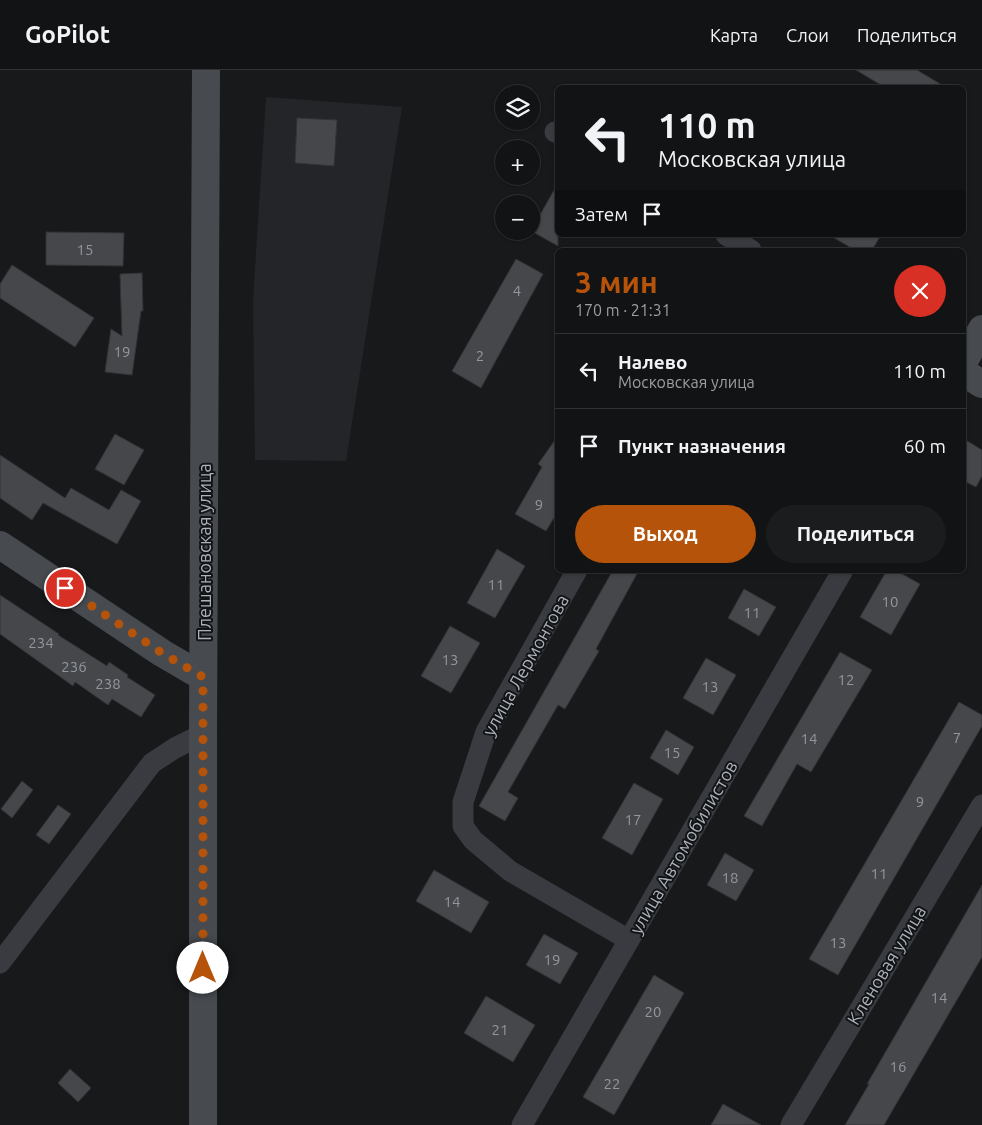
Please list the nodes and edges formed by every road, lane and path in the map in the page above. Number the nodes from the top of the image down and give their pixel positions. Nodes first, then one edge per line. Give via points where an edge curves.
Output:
1 (206, 70) edge
2 (729, 237) edge
3 (748, 248) edge
4 (982, 329) edge
5 (966, 357) edge
6 (966, 374) edge
7 (982, 384) edge
8 (0, 545) edge
9 (575, 573) edge
10 (841, 573) edge
11 (203, 677) junction
12 (203, 734) junction
13 (982, 805) edge
14 (629, 940) junction
15 (1, 960) edge
16 (203, 1125) edge
17 (522, 1125) edge
18 (791, 1125) edge

1 - 11 main road, Плешановская улица
2 - 3 street
4 - 5 main road
6 - 7 main road
8 - 11 main road
9 - 14 street, улица Лермонтова via 486,732 463,802 464,826 472,840 510,870
10 - 14 street, улица Автомобилистов
11 - 12 main road, Плешановская улица
12 - 15 street via 152,763
12 - 16 main road, Плешановская улица
13 - 18 street, Кленовая улица
14 - 17 street, улица Автомобилистов

